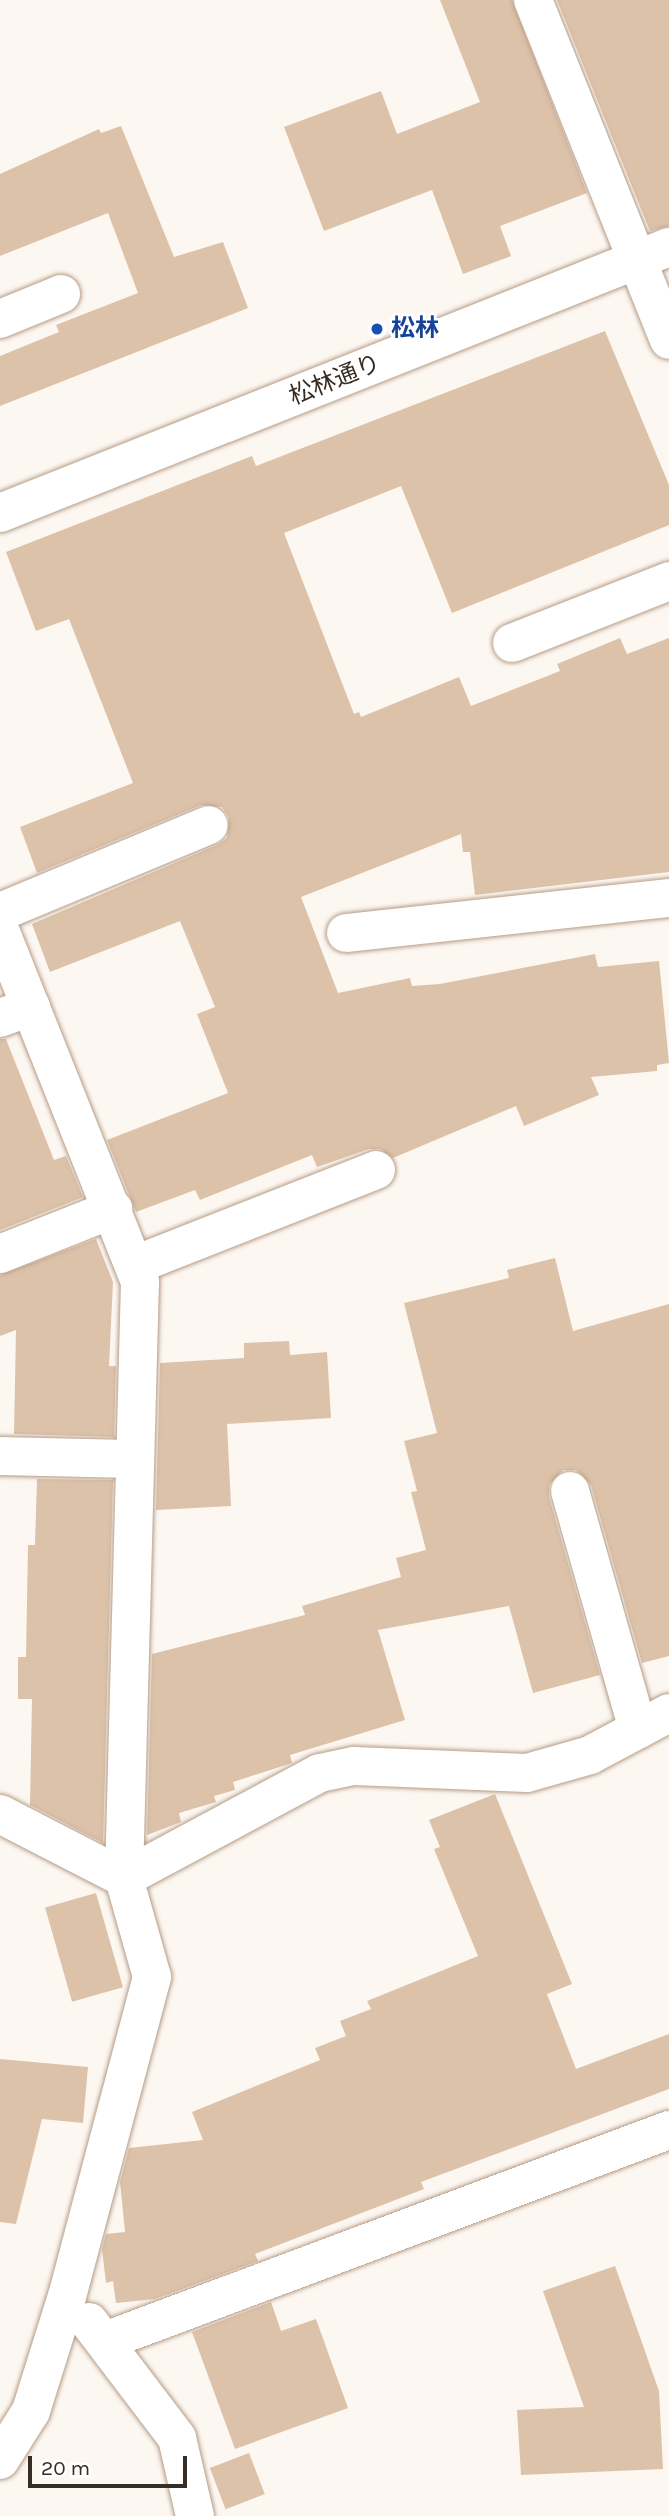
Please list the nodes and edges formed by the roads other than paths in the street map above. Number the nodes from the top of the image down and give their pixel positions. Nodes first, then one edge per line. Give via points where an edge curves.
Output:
1 (533, 0) edge
2 (653, 253) edge
3 (61, 294) dead end
4 (0, 319) edge
5 (669, 340) edge
6 (0, 513) edge
7 (669, 581) edge
8 (512, 643) dead end
9 (209, 825) dead end
10 (669, 898) edge
11 (0, 912) edge
12 (0, 930) edge
13 (346, 933) dead end
14 (15, 1013) edge
15 (376, 1170) dead end
16 (113, 1209) junction
17 (0, 1254) edge
18 (135, 1265) junction
19 (0, 1456) edge
20 (135, 1460) junction
21 (570, 1491) dead end
22 (654, 1721) edge
23 (0, 1814) edge
24 (124, 1878) junction
25 (669, 2130) edge
26 (67, 2296) junction
27 (105, 2342) junction
28 (0, 2460) edge
29 (195, 2516) edge

1 - 2 street
2 - 5 street
2 - 6 street, 松林通り
3 - 4 street
7 - 8 street
9 - 11 street
10 - 13 street
12 - 14 street
14 - 16 street
15 - 18 street
16 - 17 street
16 - 18 street
18 - 20 street via 140,1282
19 - 20 street
20 - 24 street
21 - 22 street
22 - 24 street via 590,1755 527,1773 354,1766 320,1773
23 - 24 street
24 - 26 street via 152,1977
25 - 27 street
26 - 27 street
26 - 28 street via 31,2411
27 - 29 street via 177,2438

